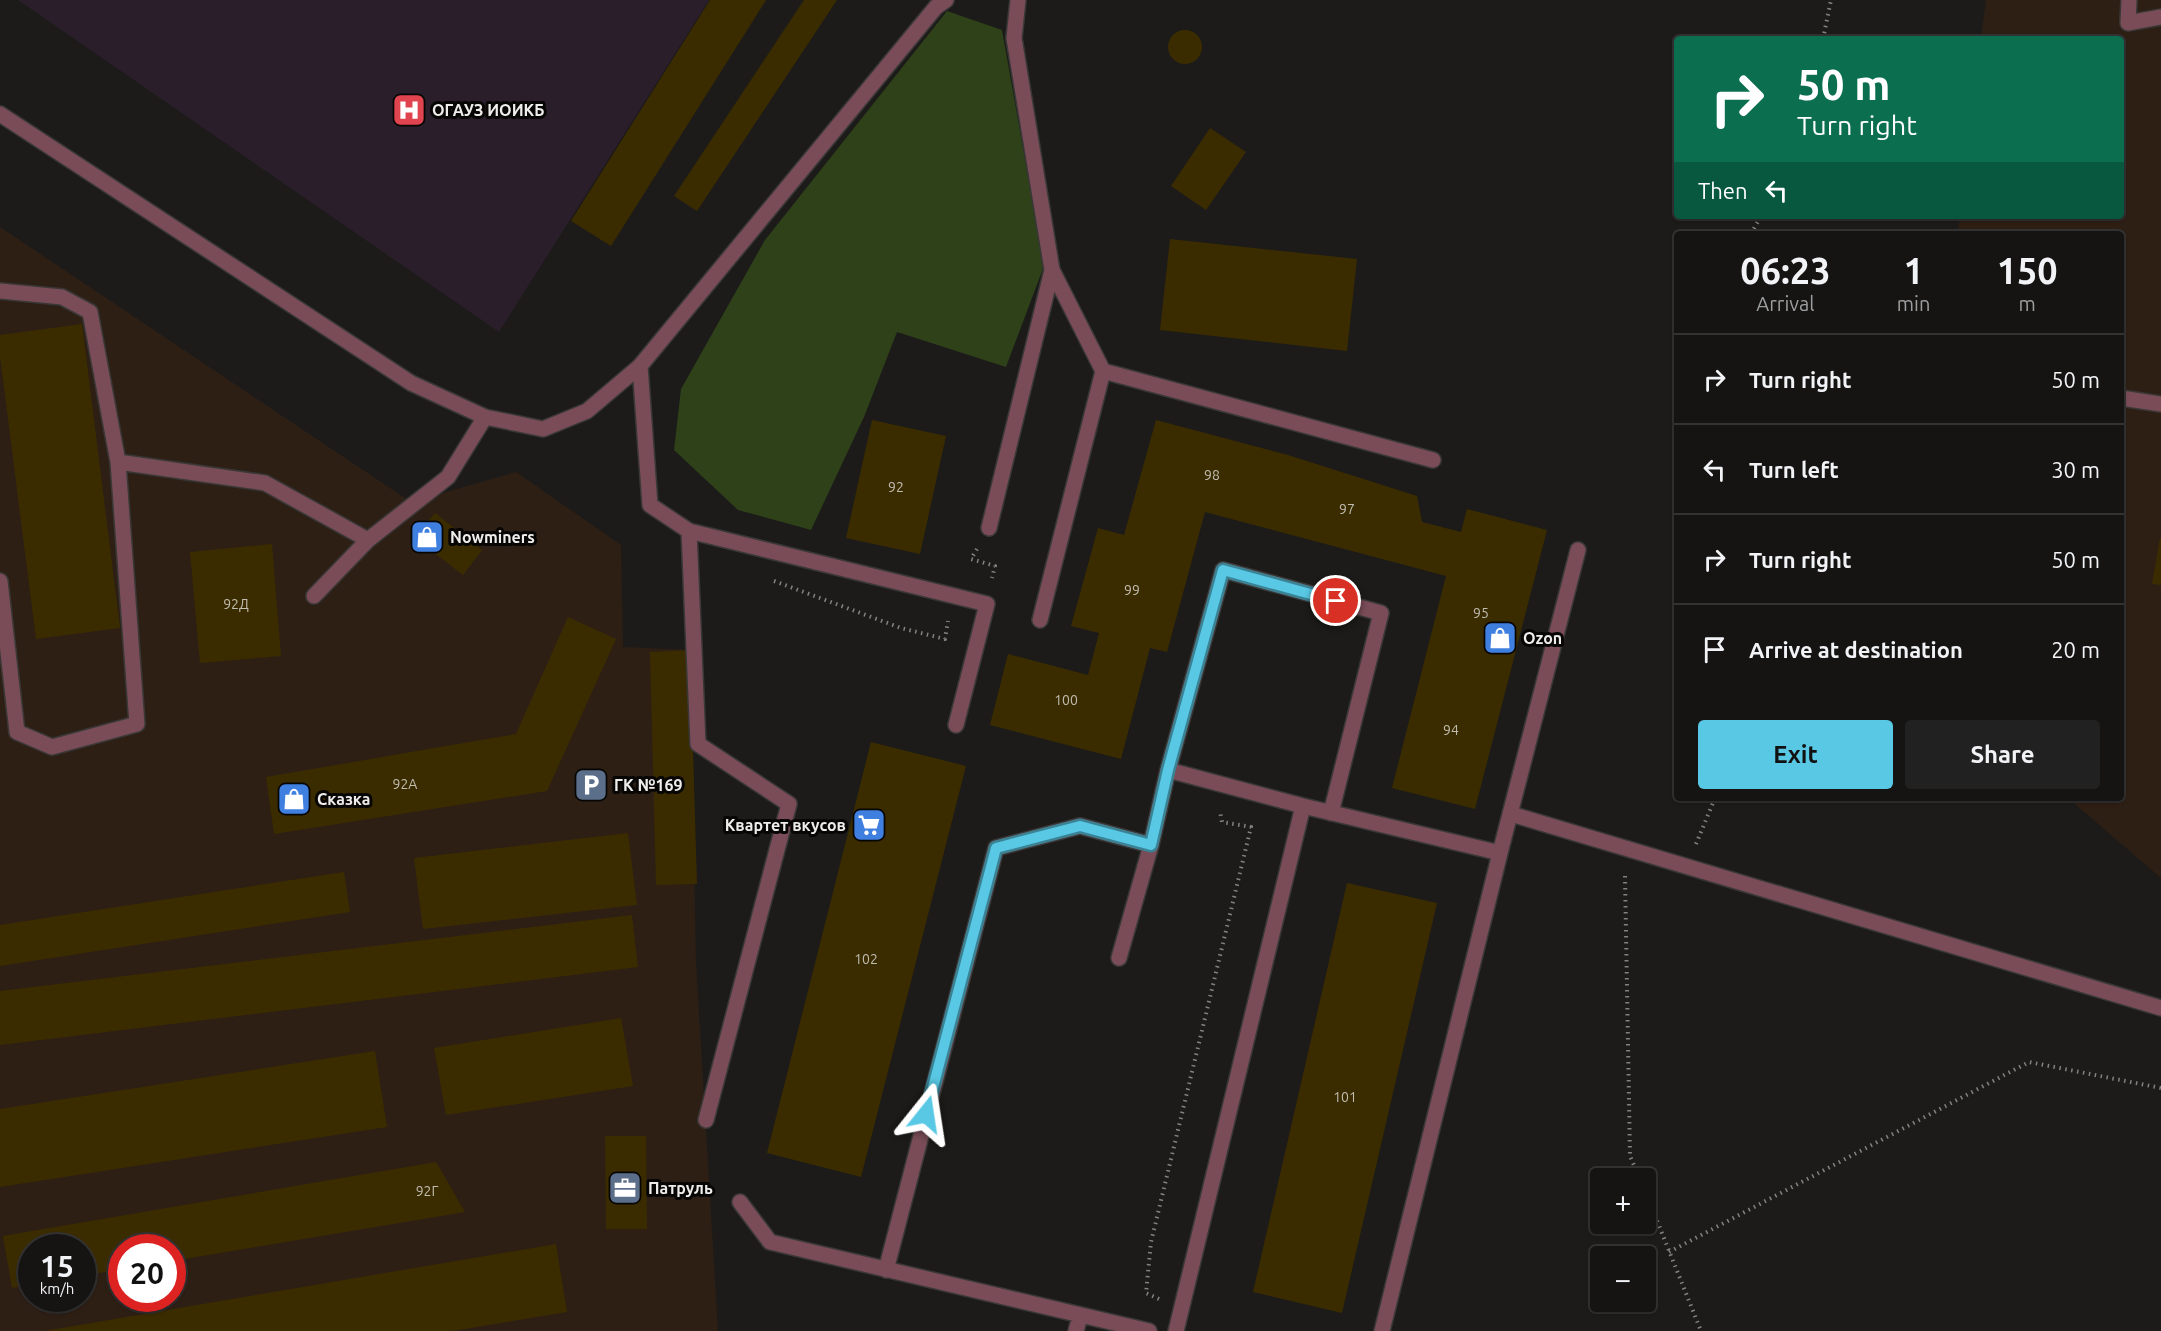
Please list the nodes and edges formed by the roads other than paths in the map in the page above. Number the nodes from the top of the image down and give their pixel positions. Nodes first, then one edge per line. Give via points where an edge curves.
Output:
1 (946, 0) edge
2 (1018, 0) edge
3 (2130, 0) edge
4 (2161, 17) edge
5 (0, 114) edge
6 (1052, 270) junction
7 (0, 291) edge
8 (640, 366) junction
9 (1103, 371) junction
10 (2124, 398) edge
11 (2161, 404) edge
12 (485, 417) junction
13 (1433, 460) dead end
14 (118, 462) junction
15 (989, 528) dead end
16 (689, 531) junction
17 (368, 540) junction
18 (1578, 550) dead end
19 (0, 581) edge
20 (314, 596) dead end
21 (1040, 620) dead end
22 (956, 724) dead end
23 (1168, 770) junction
24 (1303, 806) junction
25 (1331, 813) junction
26 (1511, 814) junction
27 (1151, 845) junction
28 (1500, 853) junction
29 (1119, 958) dead end
30 (2161, 1008) edge
31 (706, 1120) dead end
32 (740, 1202) dead end
33 (886, 1270) junction
34 (1078, 1324) edge
35 (1149, 1331) edge
36 (1176, 1331) edge
37 (1382, 1331) edge

1 - 8 lane via 936,7
2 - 6 lane via 1014,38
3 - 4 lane via 2128,23
5 - 12 lane via 411,383
6 - 9 lane
6 - 15 lane
7 - 14 lane via 62,297 90,312
8 - 12 lane via 587,411 543,429
8 - 16 lane via 650,505
9 - 13 lane
9 - 21 lane
10 - 11 lane
12 - 17 lane via 448,477
14 - 17 lane via 265,483
14 - 19 lane via 137,724 52,747 17,732
16 - 22 lane via 987,604
16 - 31 lane via 698,744 789,804
17 - 20 lane
18 - 26 lane
23 - 24 lane
23 - 25 lane via 1223,570 1381,613
23 - 27 lane
24 - 25 lane
24 - 36 lane
25 - 28 lane
26 - 28 lane
26 - 30 lane
27 - 29 lane
27 - 33 lane via 1080,826 996,848
28 - 37 lane
32 - 33 lane via 770,1242
33 - 34 lane
34 - 35 lane

